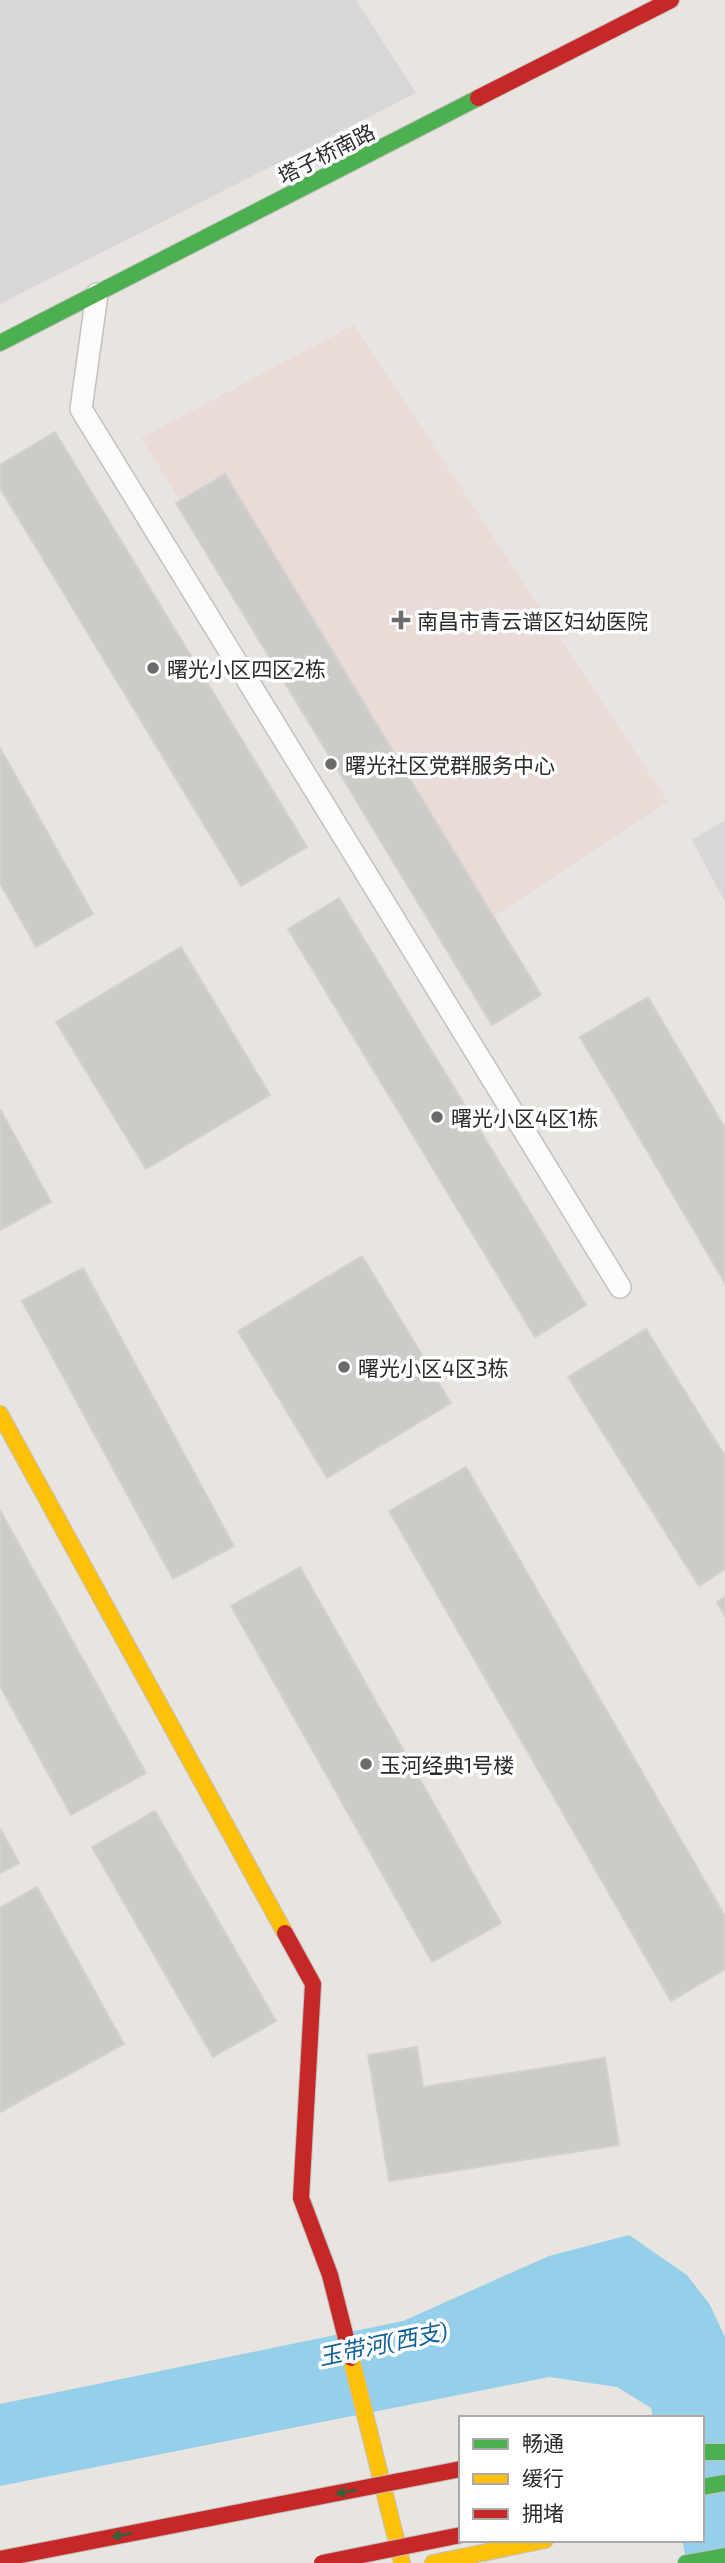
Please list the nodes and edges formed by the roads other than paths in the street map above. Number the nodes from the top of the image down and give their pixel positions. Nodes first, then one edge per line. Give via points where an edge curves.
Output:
1 (671, 0) edge
2 (97, 294) junction
3 (0, 343) edge
4 (620, 1287) dead end
5 (0, 1414) edge
6 (704, 2452) edge
7 (725, 2452) edge
8 (459, 2469) edge
9 (725, 2483) edge
10 (704, 2487) edge
11 (459, 2535) edge
12 (535, 2542) edge
13 (725, 2556) edge
14 (0, 2559) edge
15 (322, 2563) edge
16 (402, 2563) edge
17 (433, 2563) edge
18 (686, 2563) edge

1 - 2 main road, 塔子桥南路
2 - 3 main road, 塔子桥南路
2 - 4 lane via 81,409
5 - 16 main road via 313,1984 301,2198 330,2275
6 - 7 main road
8 -> 14 main road, bridge
9 - 10 main road
11 - 15 main road, bridge
12 - 17 main road
13 - 18 main road

